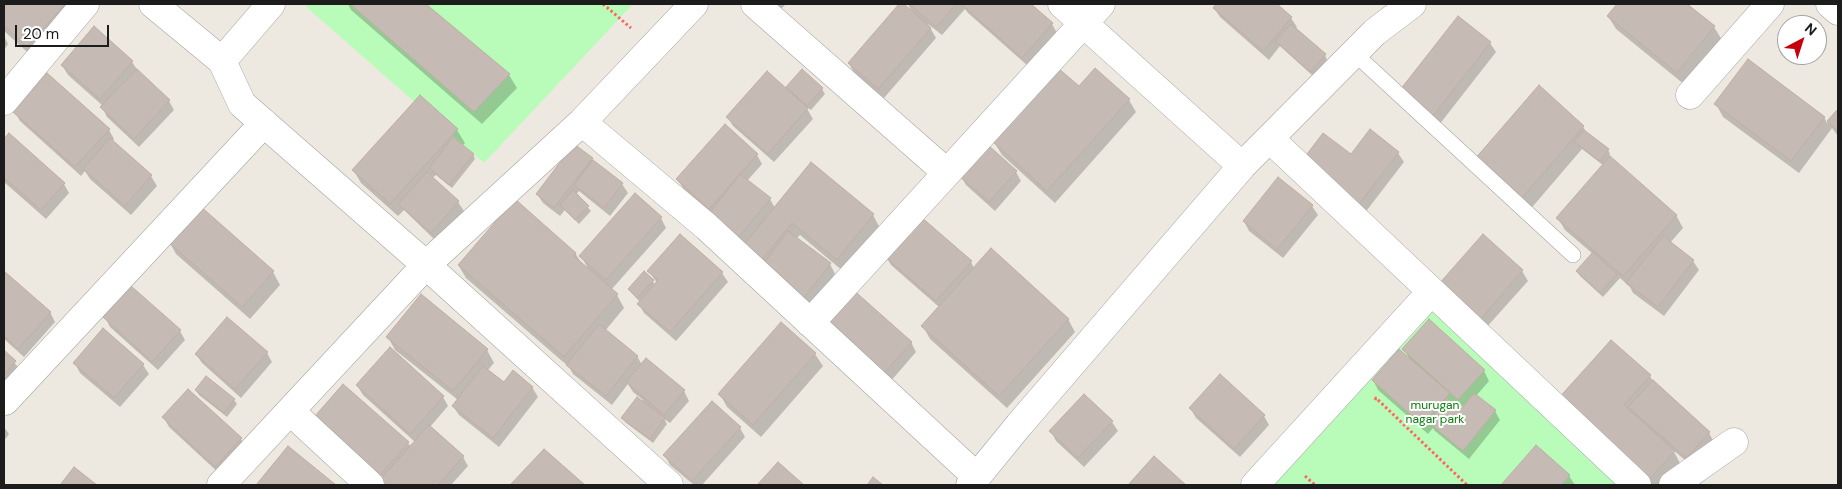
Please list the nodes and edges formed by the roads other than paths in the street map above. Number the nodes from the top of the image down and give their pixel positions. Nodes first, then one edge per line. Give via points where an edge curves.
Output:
1 (85, 4) edge
2 (154, 4) edge
3 (271, 4) edge
4 (694, 4) edge
5 (755, 4) edge
6 (1062, 4) edge
7 (1412, 4) edge
8 (1770, 4) edge
9 (1830, 4) edge
10 (1838, 11) edge
11 (1092, 13) edge
12 (1354, 53) junction
13 (222, 61) junction
14 (1690, 95) dead end
15 (4, 100) edge
16 (582, 122) junction
17 (264, 123) junction
18 (1270, 139) junction
19 (1242, 166) junction
20 (946, 172) junction
21 (1572, 255) dead end
22 (426, 265) junction
23 (1431, 292) junction
24 (810, 323) junction
25 (5, 401) edge
26 (290, 411) junction
27 (1734, 442) dead end
28 (974, 481) edge
29 (221, 485) edge
30 (370, 485) edge
31 (669, 485) edge
32 (1255, 485) edge
33 (1637, 485) edge
34 (1673, 485) edge

1 - 15 street
2 - 13 street
3 - 13 street
4 - 16 street
5 - 20 street
6 - 11 street
7 - 12 street
8 - 14 street
9 - 10 street
11 - 19 street
11 - 20 street
12 - 18 street
12 - 21 lane
13 - 17 street via 242,104
16 - 22 street
16 - 24 street via 707,227
17 - 22 street
17 - 25 street
18 - 19 street
18 - 23 street
19 - 28 street
20 - 24 street
22 - 26 street
22 - 31 street
23 - 32 street
23 - 33 street
24 - 28 street
26 - 29 street
26 - 30 street
27 - 34 street

